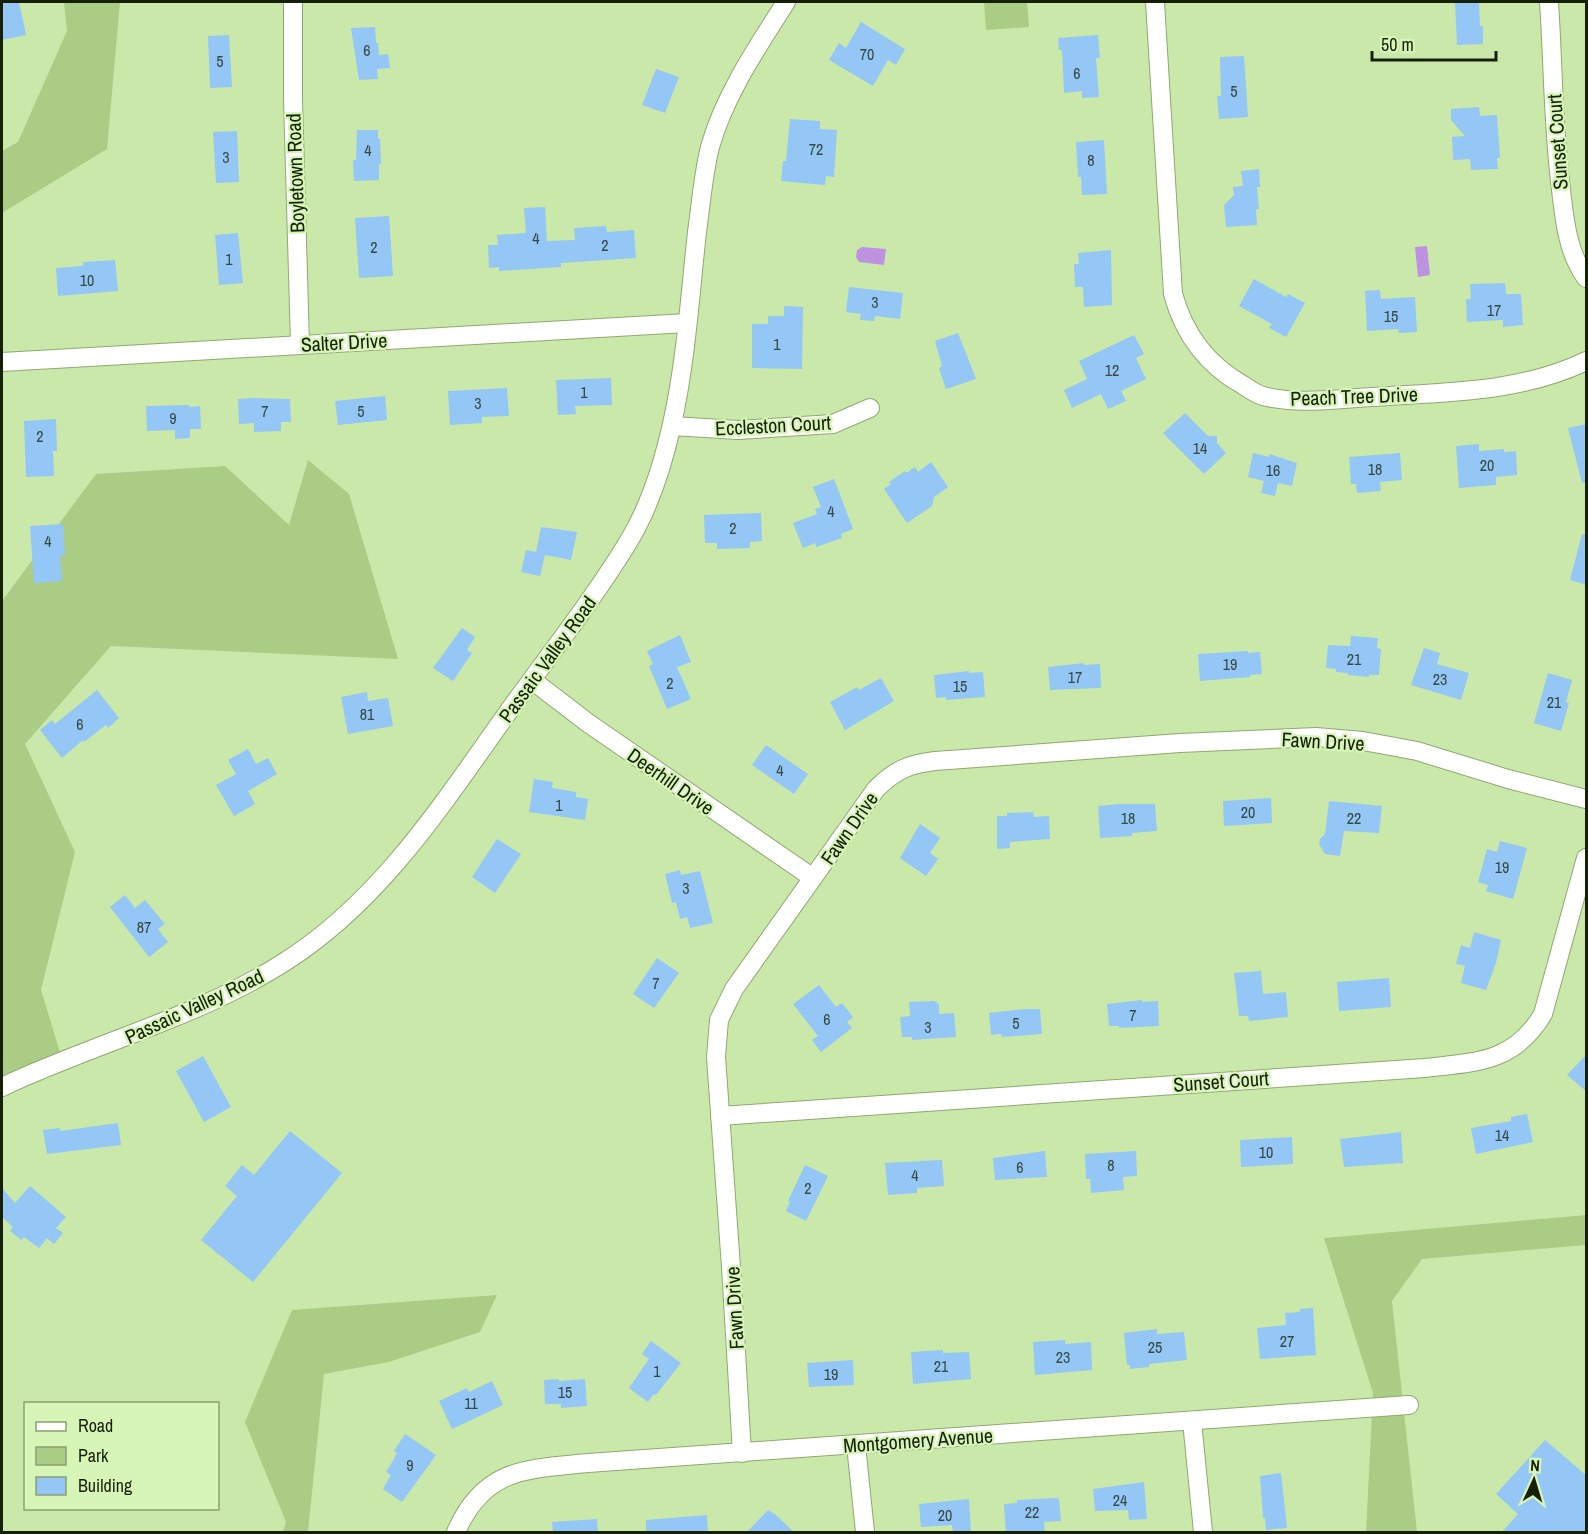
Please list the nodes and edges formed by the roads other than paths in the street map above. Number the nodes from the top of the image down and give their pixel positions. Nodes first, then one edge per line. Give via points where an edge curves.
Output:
1 (293, 2) edge
2 (786, 2) edge
3 (1155, 2) edge
4 (1549, 2) edge
5 (1587, 278) edge
6 (687, 323) junction
7 (300, 345) junction
8 (1587, 361) edge
9 (2, 362) edge
10 (870, 408) dead end
11 (672, 426) junction
12 (532, 680) junction
13 (1587, 799) edge
14 (1587, 858) edge
15 (813, 878) junction
16 (2, 1087) edge
17 (720, 1116) junction
18 (1409, 1405) dead end
19 (1192, 1421) junction
20 (856, 1445) junction
21 (742, 1453) junction
22 (456, 1533) edge
23 (865, 1533) edge
24 (1203, 1533) edge

1 - 7 street, Boyletown Road
2 - 6 street, Passaic Valley Road via 735,85 710,148
3 - 8 street, Peach Tree Drive via 1173,294 1178,313 1196,346 1211,363 1262,396 1303,401 1503,387
4 - 5 street, Sunset Court via 1562,202 1569,243
6 - 7 street, Salter Drive
6 - 11 street, Passaic Valley Road
7 - 9 street, Salter Drive
10 - 11 street, Eccleston Court via 822,425 738,430
11 - 12 street, Passaic Valley Road via 648,501 629,542
12 - 15 street, Deerhill Drive
12 - 16 street, Passaic Valley Road via 413,845 324,933 287,961 212,1001
13 - 15 street, Fawn Drive via 1417,751 1316,737 935,761 902,768 884,781
14 - 17 street, Sunset Court via 1543,1014 1514,1048 1483,1062
15 - 17 street, Fawn Drive via 722,1009 716,1057
17 - 21 street, Fawn Drive
18 - 19 street, Montgomery Avenue
19 - 20 street, Montgomery Avenue
19 - 24 street
20 - 21 street, Montgomery Avenue
20 - 23 street
21 - 22 street, Montgomery Avenue via 516,1472 486,1489

